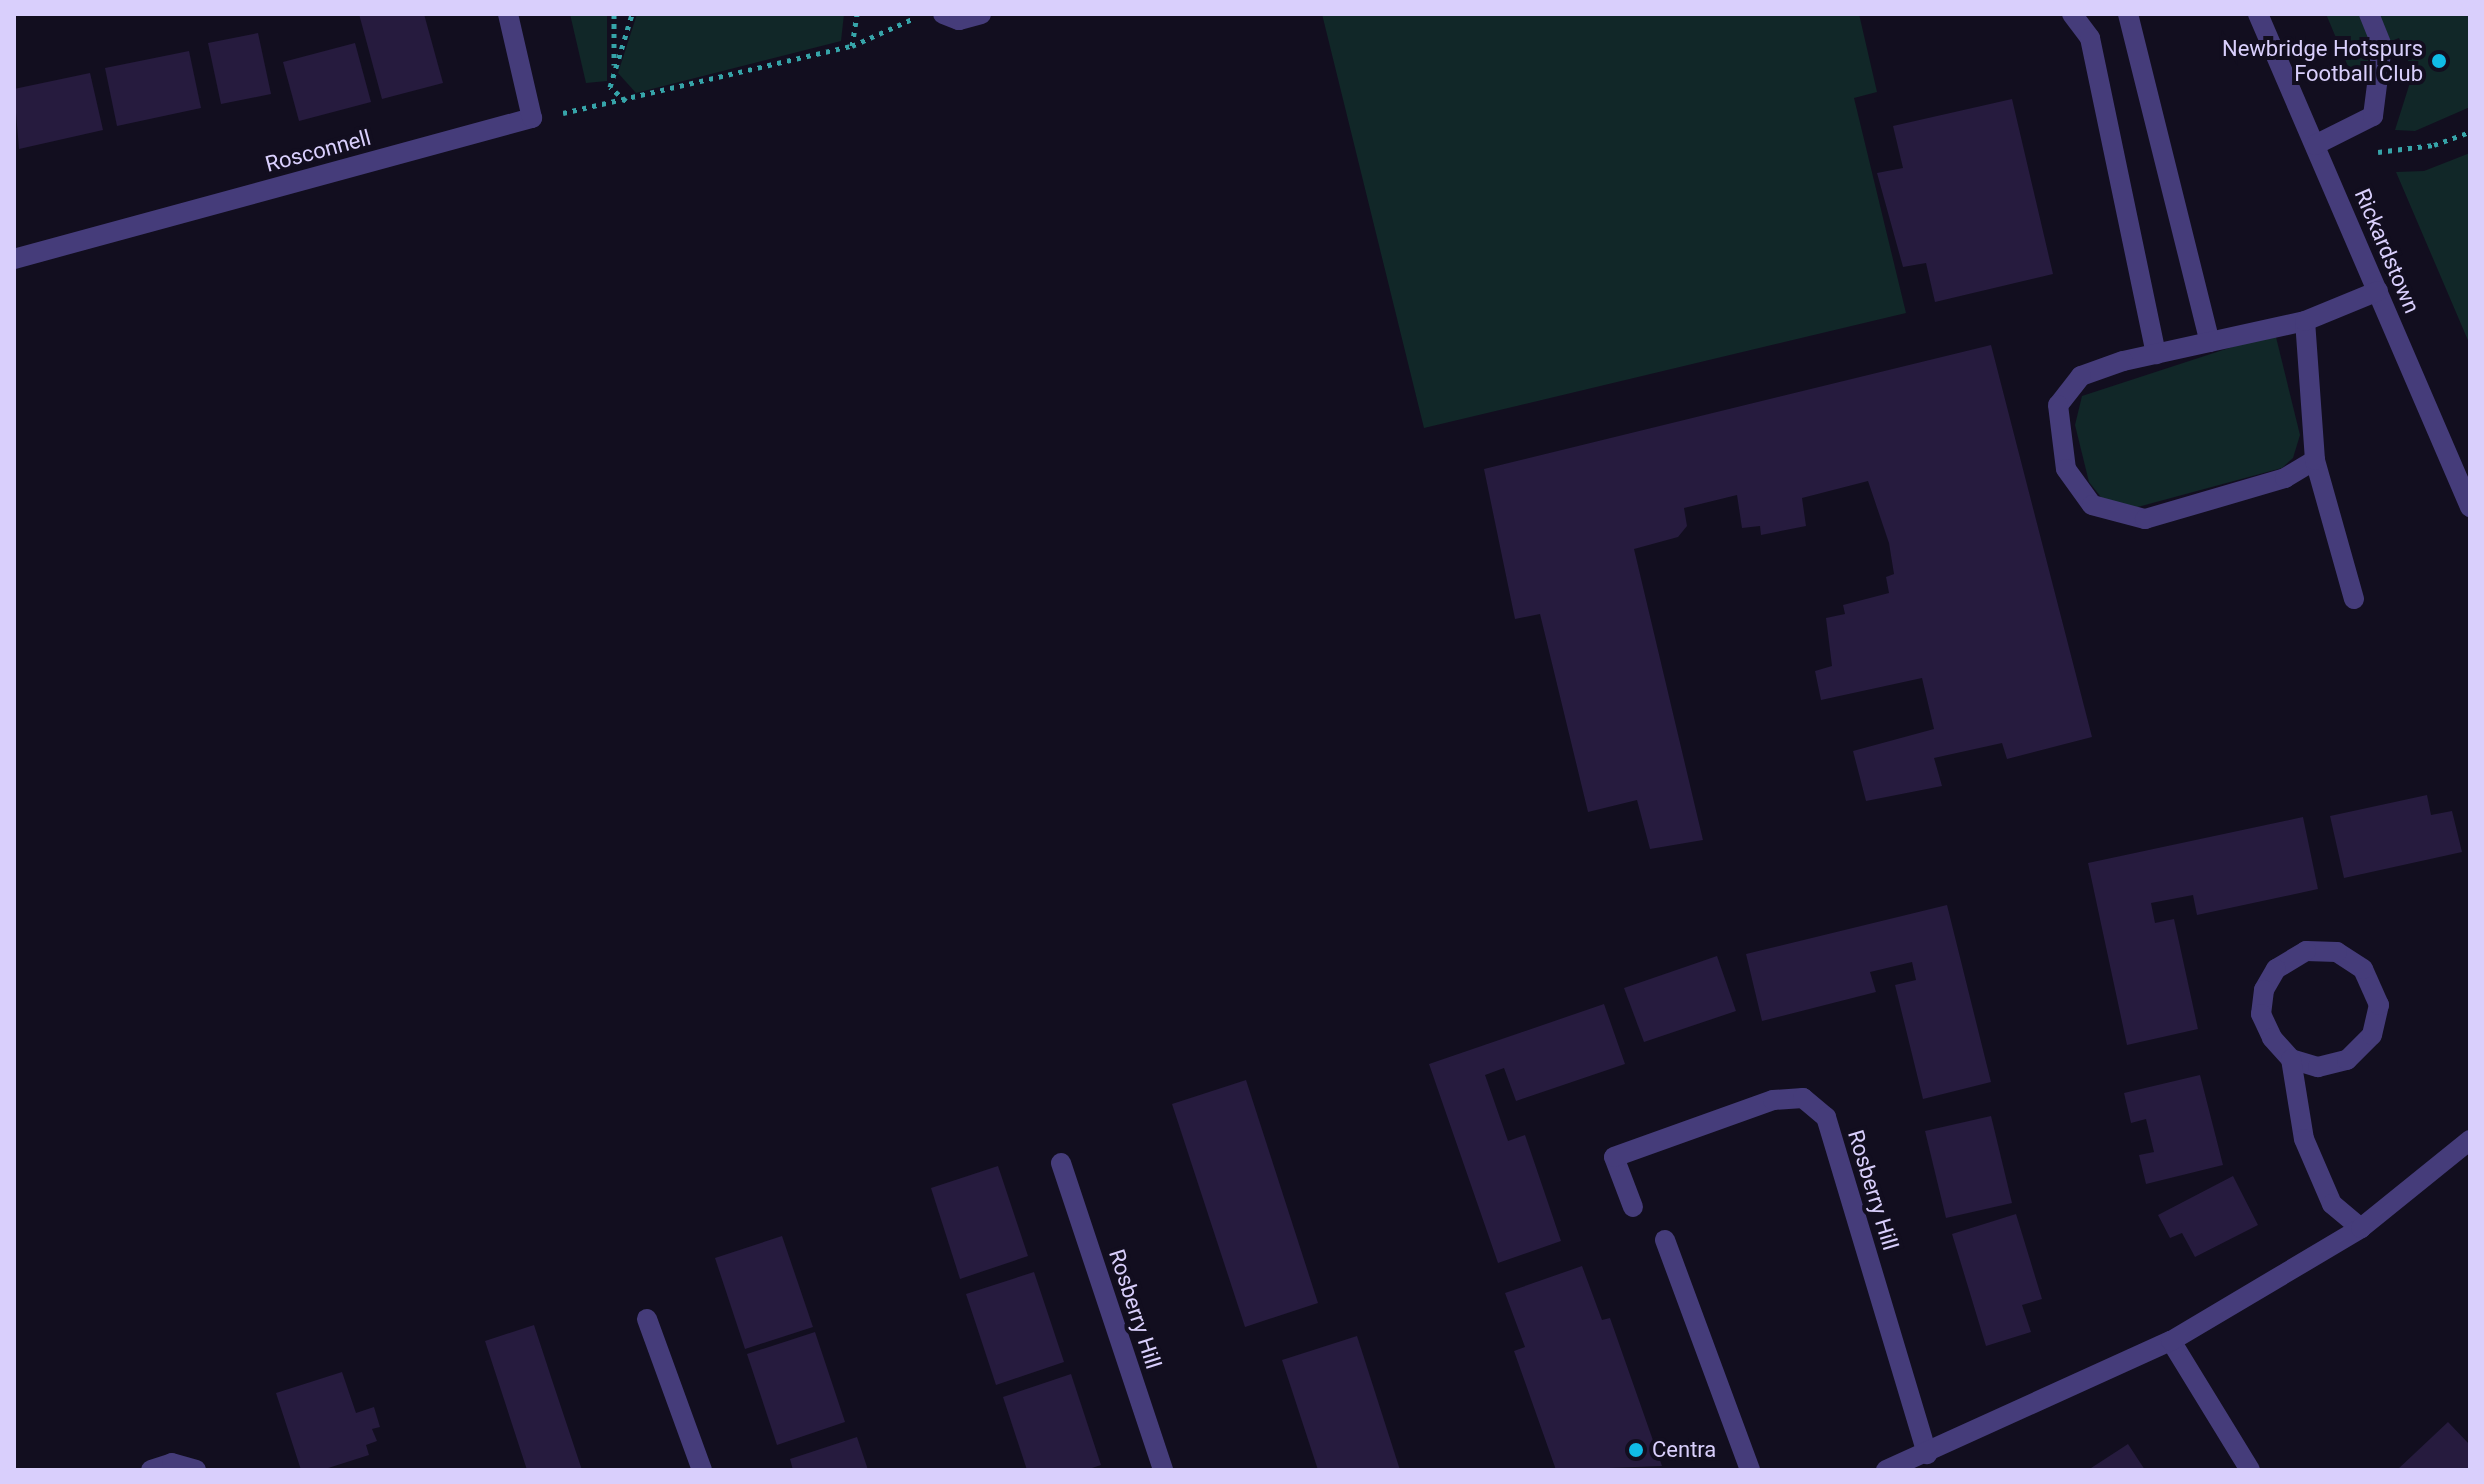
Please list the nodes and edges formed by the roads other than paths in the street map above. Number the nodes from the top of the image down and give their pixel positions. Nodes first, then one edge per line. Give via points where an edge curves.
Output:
1 (508, 14) edge
2 (943, 14) edge
3 (981, 14) edge
4 (2072, 14) edge
5 (2128, 14) edge
6 (2258, 14) edge
7 (2369, 14) edge
8 (2315, 145) junction
9 (14, 259) edge
10 (2378, 291) junction
11 (2305, 321) junction
12 (2210, 342) junction
13 (2156, 354) junction
14 (2315, 460) junction
15 (2470, 507) edge
16 (2354, 599) dead end
17 (2291, 1059) junction
18 (2470, 1140) edge
19 (1061, 1163) dead end
20 (1633, 1207) dead end
21 (2361, 1228) junction
22 (1665, 1240) dead end
23 (647, 1319) dead end
24 (2171, 1341) junction
25 (1927, 1454) junction
26 (151, 1470) edge
27 (196, 1470) edge
28 (702, 1470) edge
29 (1163, 1470) edge
30 (1750, 1470) edge
31 (1886, 1470) edge
32 (2250, 1470) edge

1 - 9 street, Rosconnell via 532,118
2 - 3 street via 959,20
4 - 13 street via 2090,38
5 - 12 street
6 - 8 street, Rickardstown
7 - 8 street via 2382,46 2373,116
8 - 10 street, Rickardstown
10 - 11 street
10 - 15 street, Rickardstown
11 - 12 street
11 - 14 street
12 - 13 street
13 - 14 street via 2081,376 2058,405 2066,469 2092,505 2145,519 2285,478
14 - 16 street
17 - 17 street via 2272,1038 2261,1014 2264,990 2276,969 2306,951 2337,952 2363,969 2379,1005 2372,1035 2347,1060 2318,1067
17 - 21 street via 2304,1139 2332,1204
18 - 21 street
19 - 29 street, Rosberry Hill
20 - 25 street, Rosberry Hill via 1614,1157 1773,1100 1803,1098 1826,1117
21 - 24 street
22 - 30 street
23 - 28 street
24 - 25 street
24 - 32 street
25 - 31 street
26 - 27 street via 172,1463

